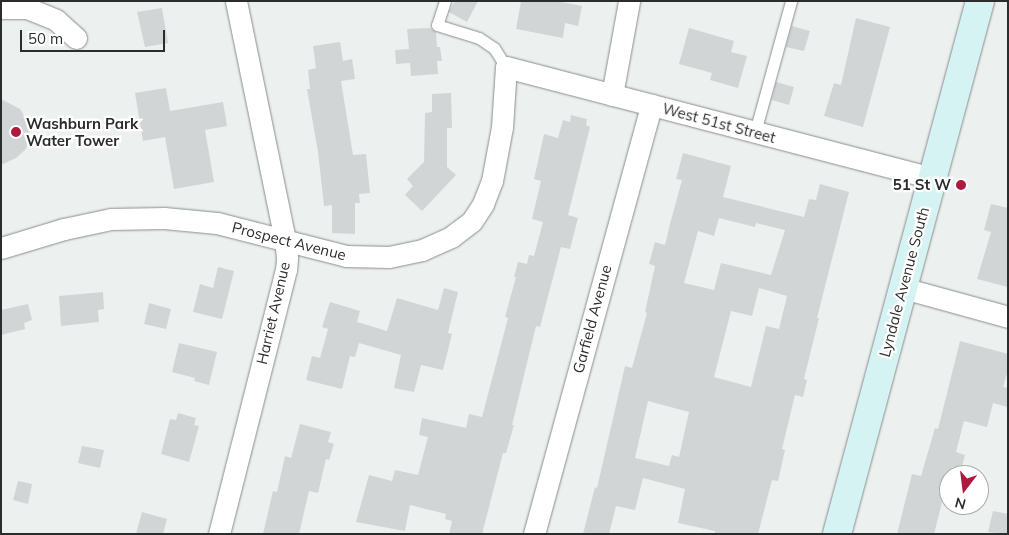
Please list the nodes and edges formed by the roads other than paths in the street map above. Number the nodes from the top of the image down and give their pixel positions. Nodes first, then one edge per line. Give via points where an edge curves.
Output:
1 (236, 1) edge
2 (445, 1) edge
3 (629, 1) edge
4 (791, 1) edge
5 (980, 1) edge
6 (1, 8) edge
7 (76, 38) dead end
8 (506, 67) junction
9 (612, 95) junction
10 (652, 105) junction
11 (754, 132) junction
12 (931, 178) junction
13 (285, 240) junction
14 (1, 248) edge
15 (903, 288) junction
16 (1008, 317) edge
17 (219, 534) edge
18 (534, 534) edge
19 (838, 534) edge

1 - 13 street, Harriet Avenue
2 - 8 lane via 437,25 479,38 494,48
3 - 9 street
4 - 11 lane
5 - 12 main road, Lyndale Avenue South
6 - 7 street via 27,8 56,20
8 - 9 street, West 51st Street
8 - 13 street, Prospect Avenue via 502,126 492,181 472,220 451,237 422,250 389,257 346,256
9 - 10 street, West 51st Street
10 - 11 street, West 51st Street
10 - 18 street, Garfield Avenue
11 - 12 street, West 51st Street
12 - 15 main road, Lyndale Avenue South
13 - 14 street, Prospect Avenue via 217,223 164,218 111,220 64,229
13 - 17 street, Harriet Avenue via 286,270
15 - 16 street
15 - 19 main road, Lyndale Avenue South

